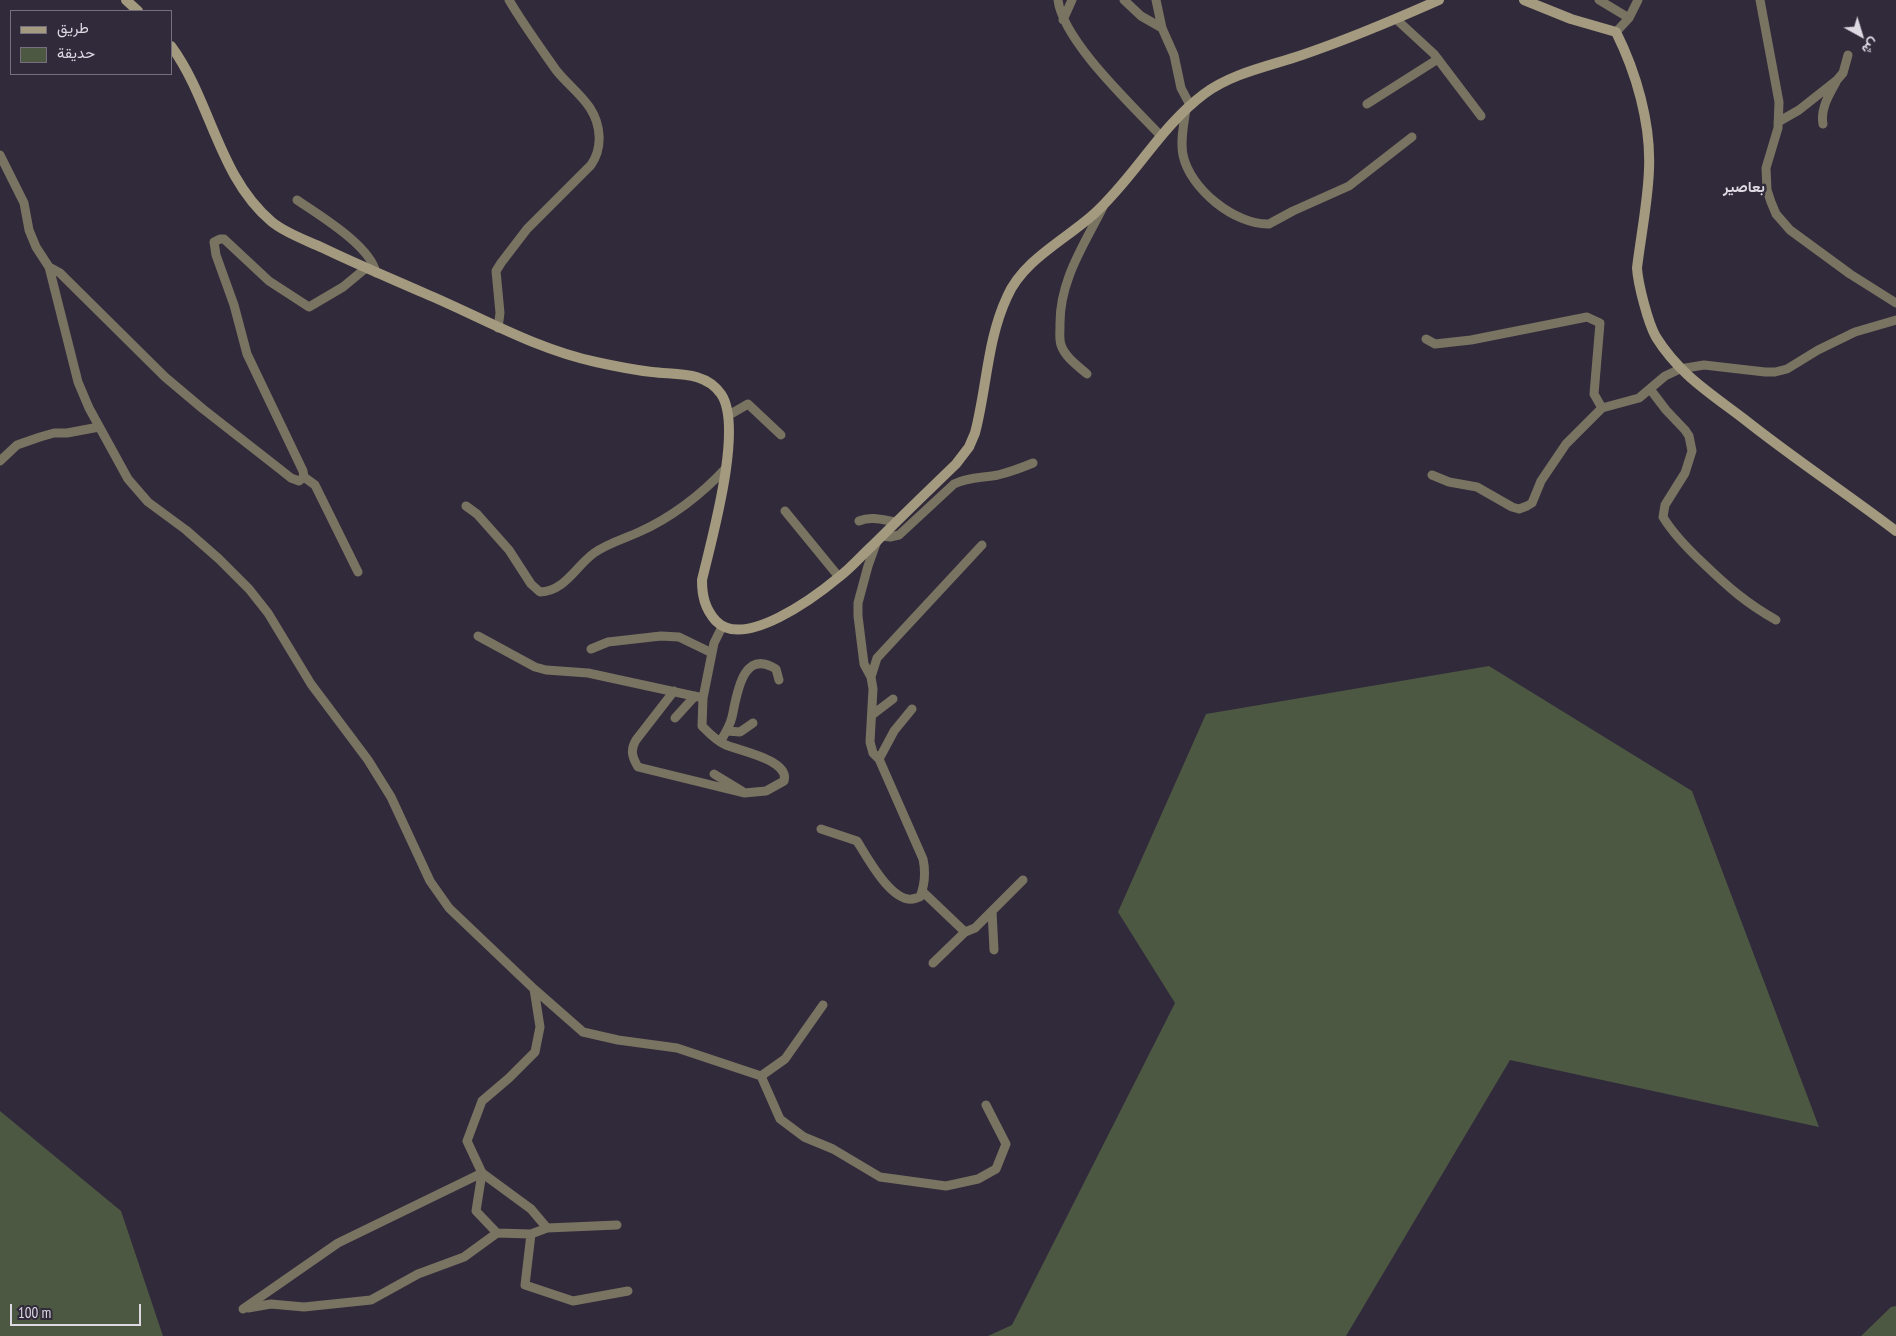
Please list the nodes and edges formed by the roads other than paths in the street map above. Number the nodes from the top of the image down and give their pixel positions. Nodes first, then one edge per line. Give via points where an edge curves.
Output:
1 (126, 0) edge
2 (509, 0) edge
3 (1058, 0) edge
4 (1072, 0) edge
5 (1124, 0) edge
6 (1156, 0) edge
7 (1439, 0) edge
8 (1524, 0) edge
9 (1600, 0) edge
10 (1638, 0) edge
11 (1760, 0) edge
12 (137, 10) edge
13 (1629, 18) junction
14 (1396, 19) junction
15 (1063, 20) junction
16 (1162, 28) junction
17 (1616, 32) junction
18 (172, 48) edge
19 (1848, 55) dead end
20 (1438, 58) junction
21 (1838, 80) junction
22 (1367, 104) dead end
23 (1188, 107) junction
24 (1481, 116) dead end
25 (1778, 122) junction
26 (1823, 124) dead end
27 (1161, 136) junction
28 (1412, 137) dead end
29 (0, 155) edge
30 (297, 200) dead end
31 (1104, 204) junction
32 (49, 267) junction
33 (366, 268) junction
34 (376, 272) junction
35 (1896, 303) edge
36 (1896, 320) edge
37 (498, 328) junction
38 (1426, 339) dead end
39 (1680, 369) junction
40 (1087, 374) dead end
41 (1650, 389) junction
42 (1602, 408) junction
43 (729, 415) junction
44 (99, 427) junction
45 (781, 435) dead end
46 (0, 461) edge
47 (1033, 463) dead end
48 (725, 469) junction
49 (1432, 475) dead end
50 (304, 477) junction
51 (466, 506) dead end
52 (785, 511) dead end
53 (859, 521) dead end
54 (896, 522) junction
55 (1896, 531) edge
56 (880, 538) junction
57 (982, 545) dead end
58 (358, 572) dead end
59 (839, 577) junction
60 (1776, 620) dead end
61 (722, 627) junction
62 (478, 636) dead end
63 (591, 649) dead end
64 (712, 653) junction
65 (871, 677) junction
66 (779, 680) dead end
67 (674, 691) junction
68 (699, 697) junction
69 (893, 699) dead end
70 (912, 709) dead end
71 (872, 715) junction
72 (675, 718) dead end
73 (753, 723) dead end
74 (727, 731) junction
75 (720, 742) junction
76 (879, 759) junction
77 (714, 774) dead end
78 (744, 793) junction
79 (821, 829) dead end
80 (1023, 880) dead end
81 (922, 892) junction
82 (992, 911) junction
83 (965, 932) junction
84 (994, 950) dead end
85 (933, 963) dead end
86 (534, 989) junction
87 (823, 1005) dead end
88 (761, 1076) junction
89 (986, 1105) dead end
90 (482, 1173) junction
91 (617, 1224) dead end
92 (547, 1228) junction
93 (496, 1233) junction
94 (531, 1234) junction
95 (628, 1291) dead end

1 - 12 street
2 - 37 street via 560,75 590,107 600,141 597,157 591,165 527,229 496,272 500,313
3 - 15 street
4 - 15 street
5 - 16 street via 1141,16
6 - 16 street
7 - 14 street
8 - 17 street via 1571,19
9 - 13 street
10 - 13 street
11 - 25 street via 1779,102
13 - 17 street
14 - 20 street
14 - 23 street via 1228,81
15 - 27 street via 1076,42
16 - 23 street via 1174,55
17 - 39 street via 1631,66 1648,133 1649,169 1636,268 1638,284 1655,335
18 - 33 street via 235,176 259,210 286,231
19 - 21 street
20 - 22 street
20 - 24 street
21 - 25 street
21 - 26 street via 1825,105
23 - 27 street
23 - 28 street via 1182,141 1183,155 1193,179 1214,202 1248,220 1265,224 1349,186
25 - 35 street via 1766,168 1767,190 1776,214 1790,230 1830,260
27 - 31 street
29 - 32 street via 24,203 36,247
30 - 34 street via 347,235 372,260
31 - 40 street via 1070,272 1059,317 1061,346
31 - 54 street via 1016,281 992,340 978,421 969,447 956,464
32 - 44 street via 78,382
32 - 50 street via 60,273 165,377 203,409 290,478 299,481
33 - 34 street
33 - 50 street via 343,287 309,307 269,281 224,239 214,242 247,354
34 - 37 street
36 - 39 street via 1855,332 1776,372 1704,365
37 - 43 street via 581,359 652,372 686,374 705,380 721,395
38 - 42 street via 1435,344 1587,317 1595,320 1600,323 1594,394
39 - 41 street
39 - 55 street via 1772,442
41 - 42 street via 1639,398
41 - 60 street via 1685,430 1692,451 1685,473 1665,505 1663,517 1686,548 1732,591
42 - 49 street via 1566,444 1544,474 1532,503 1527,506 1518,509 1477,487
43 - 45 street via 748,404
43 - 48 street via 729,453
44 - 46 street via 40,437 17,445
44 - 86 street via 128,479 148,502 219,559 263,607 311,684 368,760 391,797 430,880 444,902
47 - 56 street via 1015,470 964,479 954,484 904,532
48 - 51 street via 678,509 640,532 603,548 562,585 549,592 540,592 531,584 509,550
48 - 61 street via 702,580 704,603
50 - 58 street via 315,485
52 - 59 street
53 - 54 street via 875,518
54 - 56 street
56 - 59 street
56 - 65 street via 858,603 864,664
57 - 65 street via 877,658
59 - 61 street via 797,607 758,628 733,630
61 - 64 street
62 - 67 street via 546,670 588,673
63 - 64 street via 608,642 661,636 679,637
64 - 68 street
65 - 71 street
66 - 74 street via 776,669 768,664 757,664 748,669 736,694
67 - 68 street
67 - 78 street via 631,748 638,767
68 - 72 street
68 - 75 street via 702,726
69 - 71 street
70 - 76 street via 894,731
71 - 76 street via 870,742
73 - 74 street via 740,732
74 - 75 street
75 - 78 street via 768,760 784,773 784,781 777,786
76 - 81 street via 923,859 926,875
77 - 78 street
79 - 81 street via 856,841 875,873 905,899 920,898
80 - 82 street
81 - 83 street
82 - 83 street via 975,928
82 - 84 street
83 - 85 street
86 - 88 street via 583,1032 677,1048
86 - 90 street via 540,1028 535,1052 482,1101 467,1141
87 - 88 street via 784,1059
88 - 89 street via 780,1119 804,1137 833,1149 880,1177 946,1186 978,1179 996,1168 1006,1144
90 - 92 street via 531,1209
90 - 93 street via 476,1211
90 - 93 street via 338,1243 243,1309 271,1304 304,1307 371,1300 418,1274 464,1257
91 - 92 street
92 - 94 street
93 - 94 street
94 - 95 street via 525,1285 573,1301

